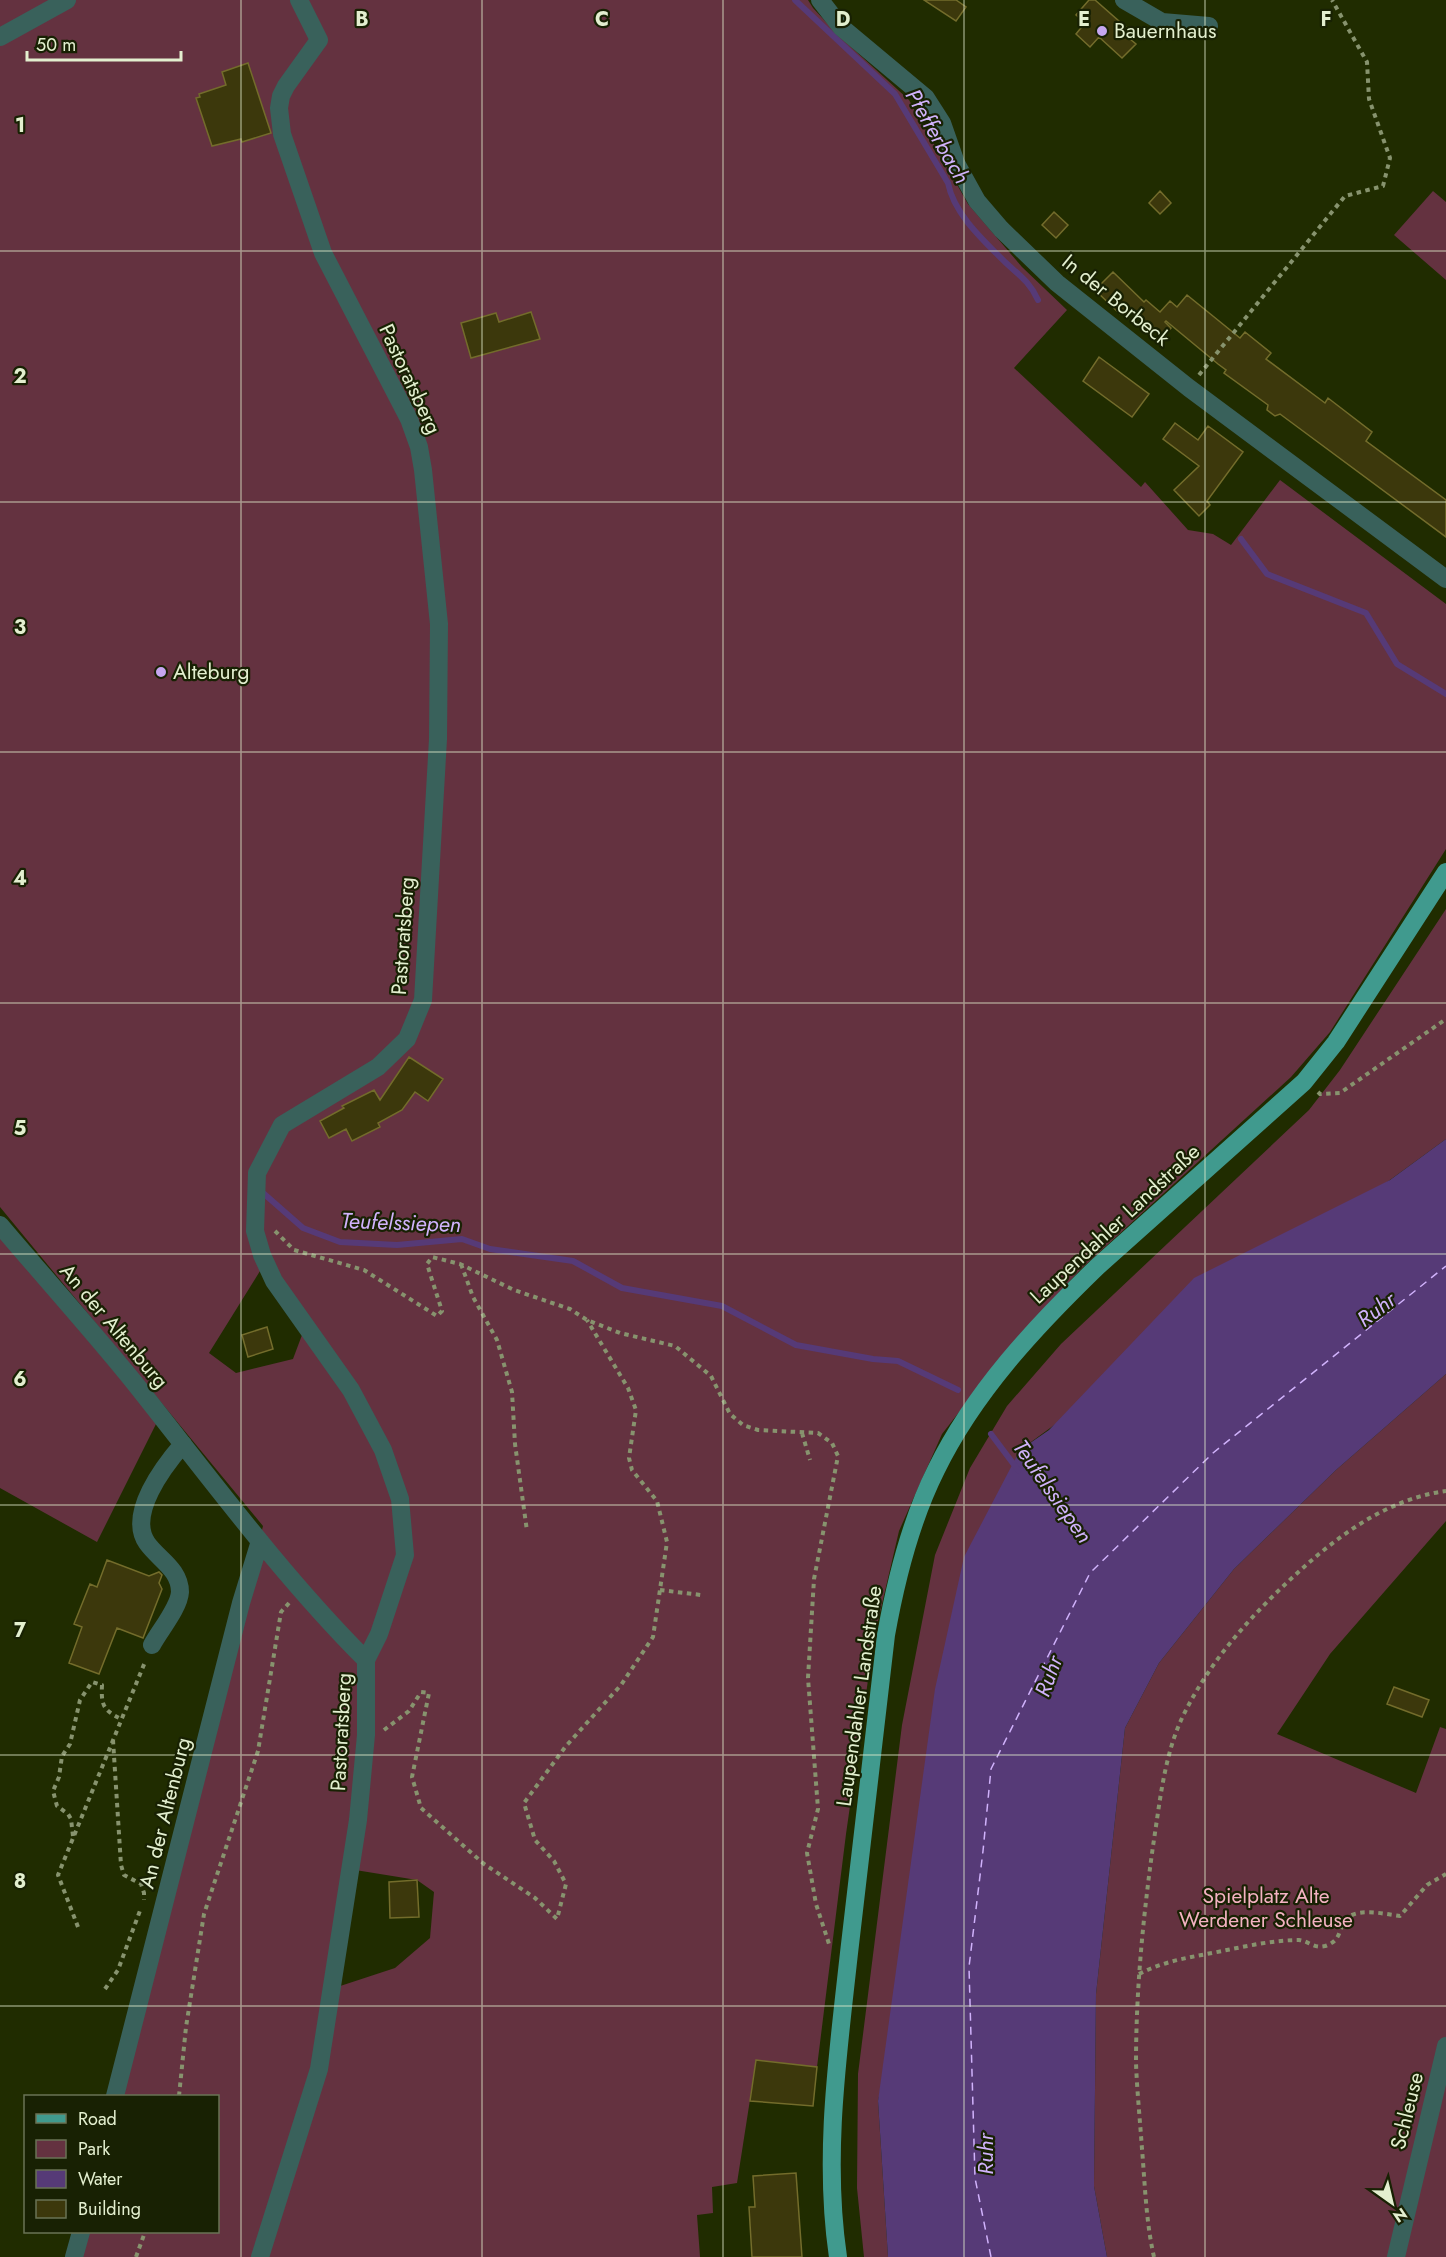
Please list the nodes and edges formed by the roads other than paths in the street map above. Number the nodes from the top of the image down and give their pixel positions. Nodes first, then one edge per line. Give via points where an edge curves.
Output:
1 (67, 0) edge
2 (299, 0) edge
3 (820, 0) edge
4 (1124, 0) edge
5 (1209, 26) dead end
6 (0, 37) edge
7 (1446, 579) edge
8 (1446, 872) edge
9 (0, 1225) edge
10 (183, 1444) junction
11 (260, 1541) junction
12 (152, 1645) road end
13 (366, 1660) junction
14 (1446, 2046) edge
15 (116, 2095) edge
16 (81, 2233) edge
17 (74, 2257) edge
18 (260, 2257) edge
19 (838, 2257) edge
20 (1396, 2257) edge

1 - 6 street
2 - 13 street, Pastoratsberg via 319,40 281,96 282,134 326,260 415,434 423,470 439,624 438,739 423,1000 407,1039 378,1067 282,1125 257,1173 255,1231 262,1255 274,1281 351,1390 383,1450 400,1499 405,1555 379,1634
3 - 7 street, In der Borbeck via 841,27 926,98 942,123 977,201 1057,283 1189,388
4 - 5 street via 1162,22
8 - 19 main road, Laupendahler Landstraße via 1336,1042 1304,1082 1060,1303 986,1389 935,1471 895,1588 886,1635 837,2064 831,2152
9 - 10 street, An der Altenburg
10 - 11 street, An der Altenburg
10 - 12 street via 149,1493 141,1516 141,1530 147,1543 170,1566 180,1592 175,1609
11 - 13 street, An der Altenburg
11 - 15 street, An der Altenburg
13 - 18 street, Pastoratsberg via 366,1735 358,1820 319,2069
14 - 20 street, Schleuse
16 - 17 street

